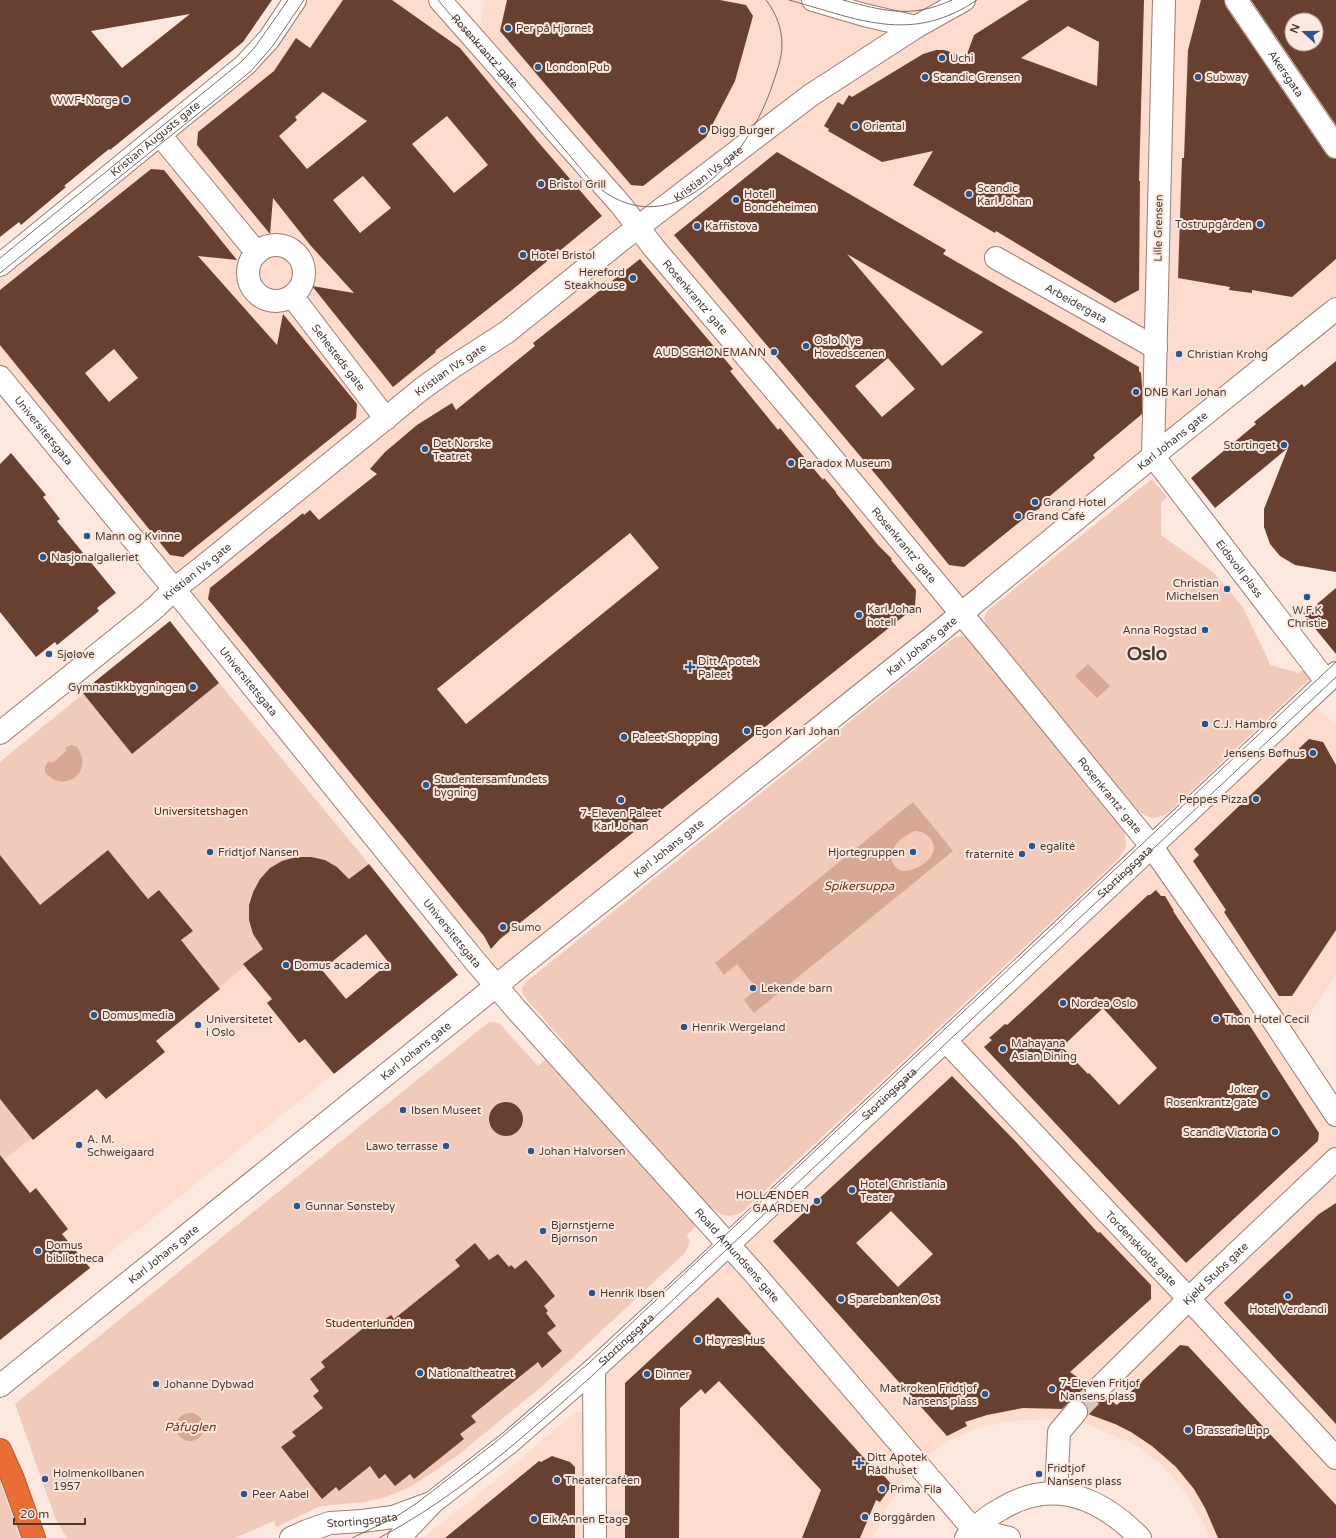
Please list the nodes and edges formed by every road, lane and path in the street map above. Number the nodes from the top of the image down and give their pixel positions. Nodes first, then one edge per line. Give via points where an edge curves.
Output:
1 (295, 0) edge
2 (440, 0) edge
3 (813, 0) edge
4 (964, 0) edge
5 (1164, 0) edge
6 (1236, 0) edge
7 (916, 27) junction
8 (160, 135) junction
9 (1336, 147) edge
10 (639, 227) junction
11 (257, 253) junction
12 (996, 258) dead end
13 (0, 265) edge
14 (292, 296) junction
15 (1336, 309) edge
16 (1156, 348) junction
17 (0, 377) edge
18 (386, 419) junction
19 (1153, 456) junction
20 (174, 589) junction
21 (961, 614) junction
22 (1331, 677) edge
23 (0, 733) edge
24 (1152, 847) junction
25 (496, 986) junction
26 (946, 1041) junction
27 (1336, 1115) edge
28 (1336, 1159) edge
29 (728, 1245) junction
30 (1188, 1298) junction
31 (594, 1369) junction
32 (0, 1386) edge
33 (1097, 1390) tunnel mouth
34 (1076, 1412) tunnel mouth
35 (0, 1450) edge
36 (1336, 1458) edge
37 (1056, 1493) junction
38 (433, 1502) junction
39 (971, 1535) edge
40 (34, 1538) edge
41 (291, 1538) edge
42 (399, 1538) edge
43 (595, 1538) edge
44 (1009, 1538) edge
45 (1140, 1538) edge

1 - 8 street, Kristian Augusts gate via 269,39 245,66
2 - 10 street, Rosenkrantz’ gate
3 - 7 street
4 - 7 street, Kristian IVs gate
5 - 16 street, Lille Grensen
6 - 9 street, Akersgata
7 - 10 street, Kristian IVs gate via 782,117
8 - 11 street
8 - 13 street, Kristian Augusts gate
10 - 18 street, Kristian IVs gate via 507,332 422,388
10 - 21 street, Rosenkrantz’ gate
11 - 14 street via 248,270 252,287 266,299 276,301
11 - 14 street via 272,246 281,246 290,249 297,256 304,271 303,280
12 - 16 street, Arbeidergata
14 - 18 street, Sehesteds gate
15 - 19 street, Karl Johans gate
16 - 19 street, Lille Grensen
17 - 20 street, Universitetsgata
18 - 20 street, Kristian IVs gate
19 - 21 street, Karl Johans gate
19 - 22 street, Eidsvoll plass
20 - 23 street, Kristian IVs gate via 144,617
20 - 25 street, Universitetsgata
21 - 24 street, Rosenkrantz’ gate
21 - 25 street, Karl Johans gate
22 - 24 street, Stortingsgata
24 - 26 street, Stortingsgata
24 - 27 street, Rosenkrantz’ gate
25 - 29 street, Roald Amundsens gate
25 - 32 street, Karl Johans gate
26 - 29 street, Stortingsgata
26 - 30 street, Tordenskiolds gate
28 - 30 street, Kjeld Stubs gate
29 - 31 street, Stortingsgata
29 - 39 street, Roald Amundsens gate via 913,1458
30 - 33 street, Kjeld Stubs gate
30 - 36 street, Tordenskiolds gate
31 - 38 street, Stortingsgata via 510,1442
31 - 43 street
34 - 37 street via 1059,1432
35 - 40 highway
37 - 39 street via 1039,1494 1012,1502 994,1513
37 - 45 street via 1086,1501 1106,1510
38 - 41 street, Stortingsgata via 393,1517 330,1523
38 - 42 street, Stortingsgata
39 - 44 street

